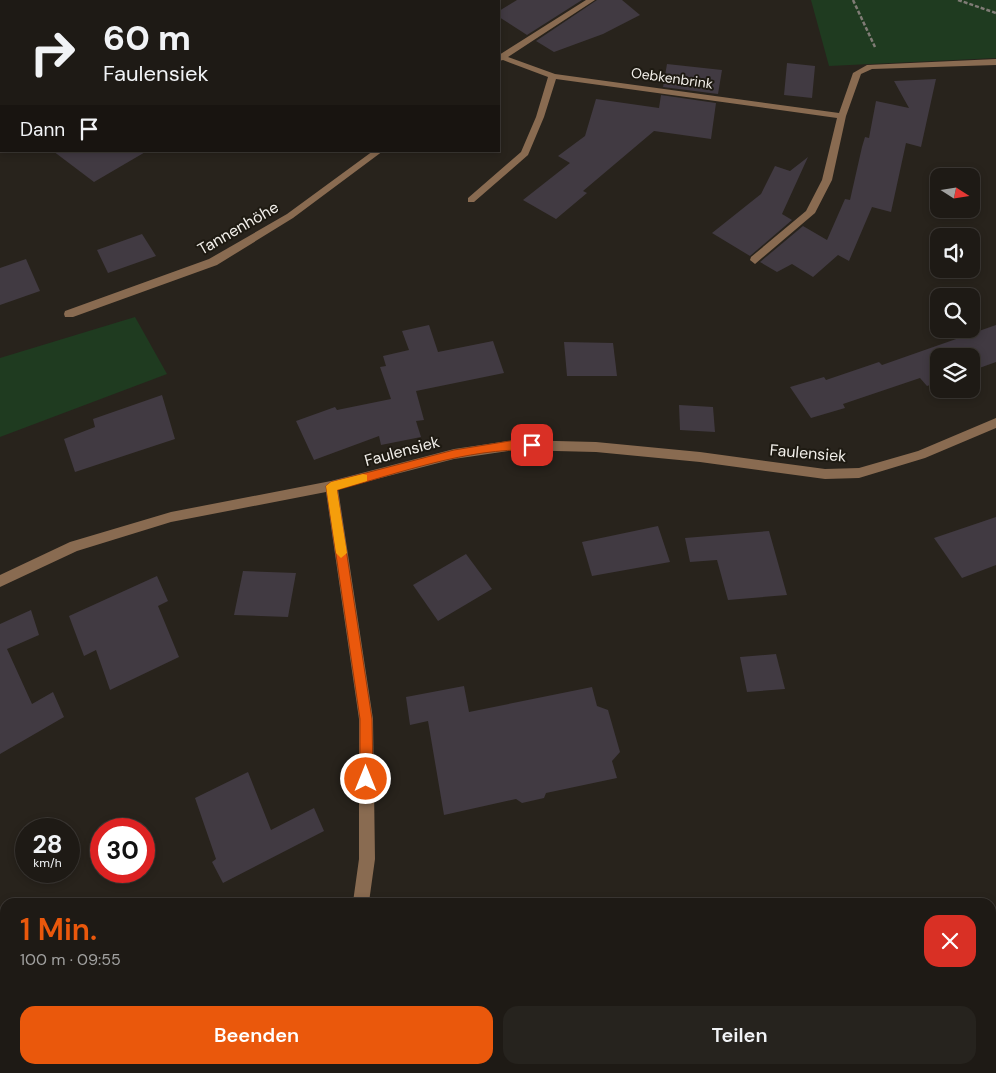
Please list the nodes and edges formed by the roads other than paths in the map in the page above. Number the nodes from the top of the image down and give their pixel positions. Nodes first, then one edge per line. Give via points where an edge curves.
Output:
1 (591, 0) edge
2 (500, 58) edge
3 (996, 62) edge
4 (553, 76) junction
5 (842, 116) junction
6 (379, 152) edge
7 (471, 200) dead end
8 (755, 260) dead end
9 (69, 314) dead end
10 (996, 423) edge
11 (331, 486) junction
12 (0, 581) edge
13 (362, 898) edge

1 - 2 street
2 - 4 street, Oebkenbrink
3 - 5 street via 870,67 857,73
4 - 5 street, Oebkenbrink
4 - 7 street via 525,153
5 - 8 street via 827,180 810,213
6 - 9 street, Tannenhöhe via 290,216 213,262
10 - 11 street, Faulensiek via 921,455 859,473 825,474 596,447 516,445 454,454
11 - 12 street, Faulensiek via 171,517 74,546
11 - 13 street via 366,719 367,859

